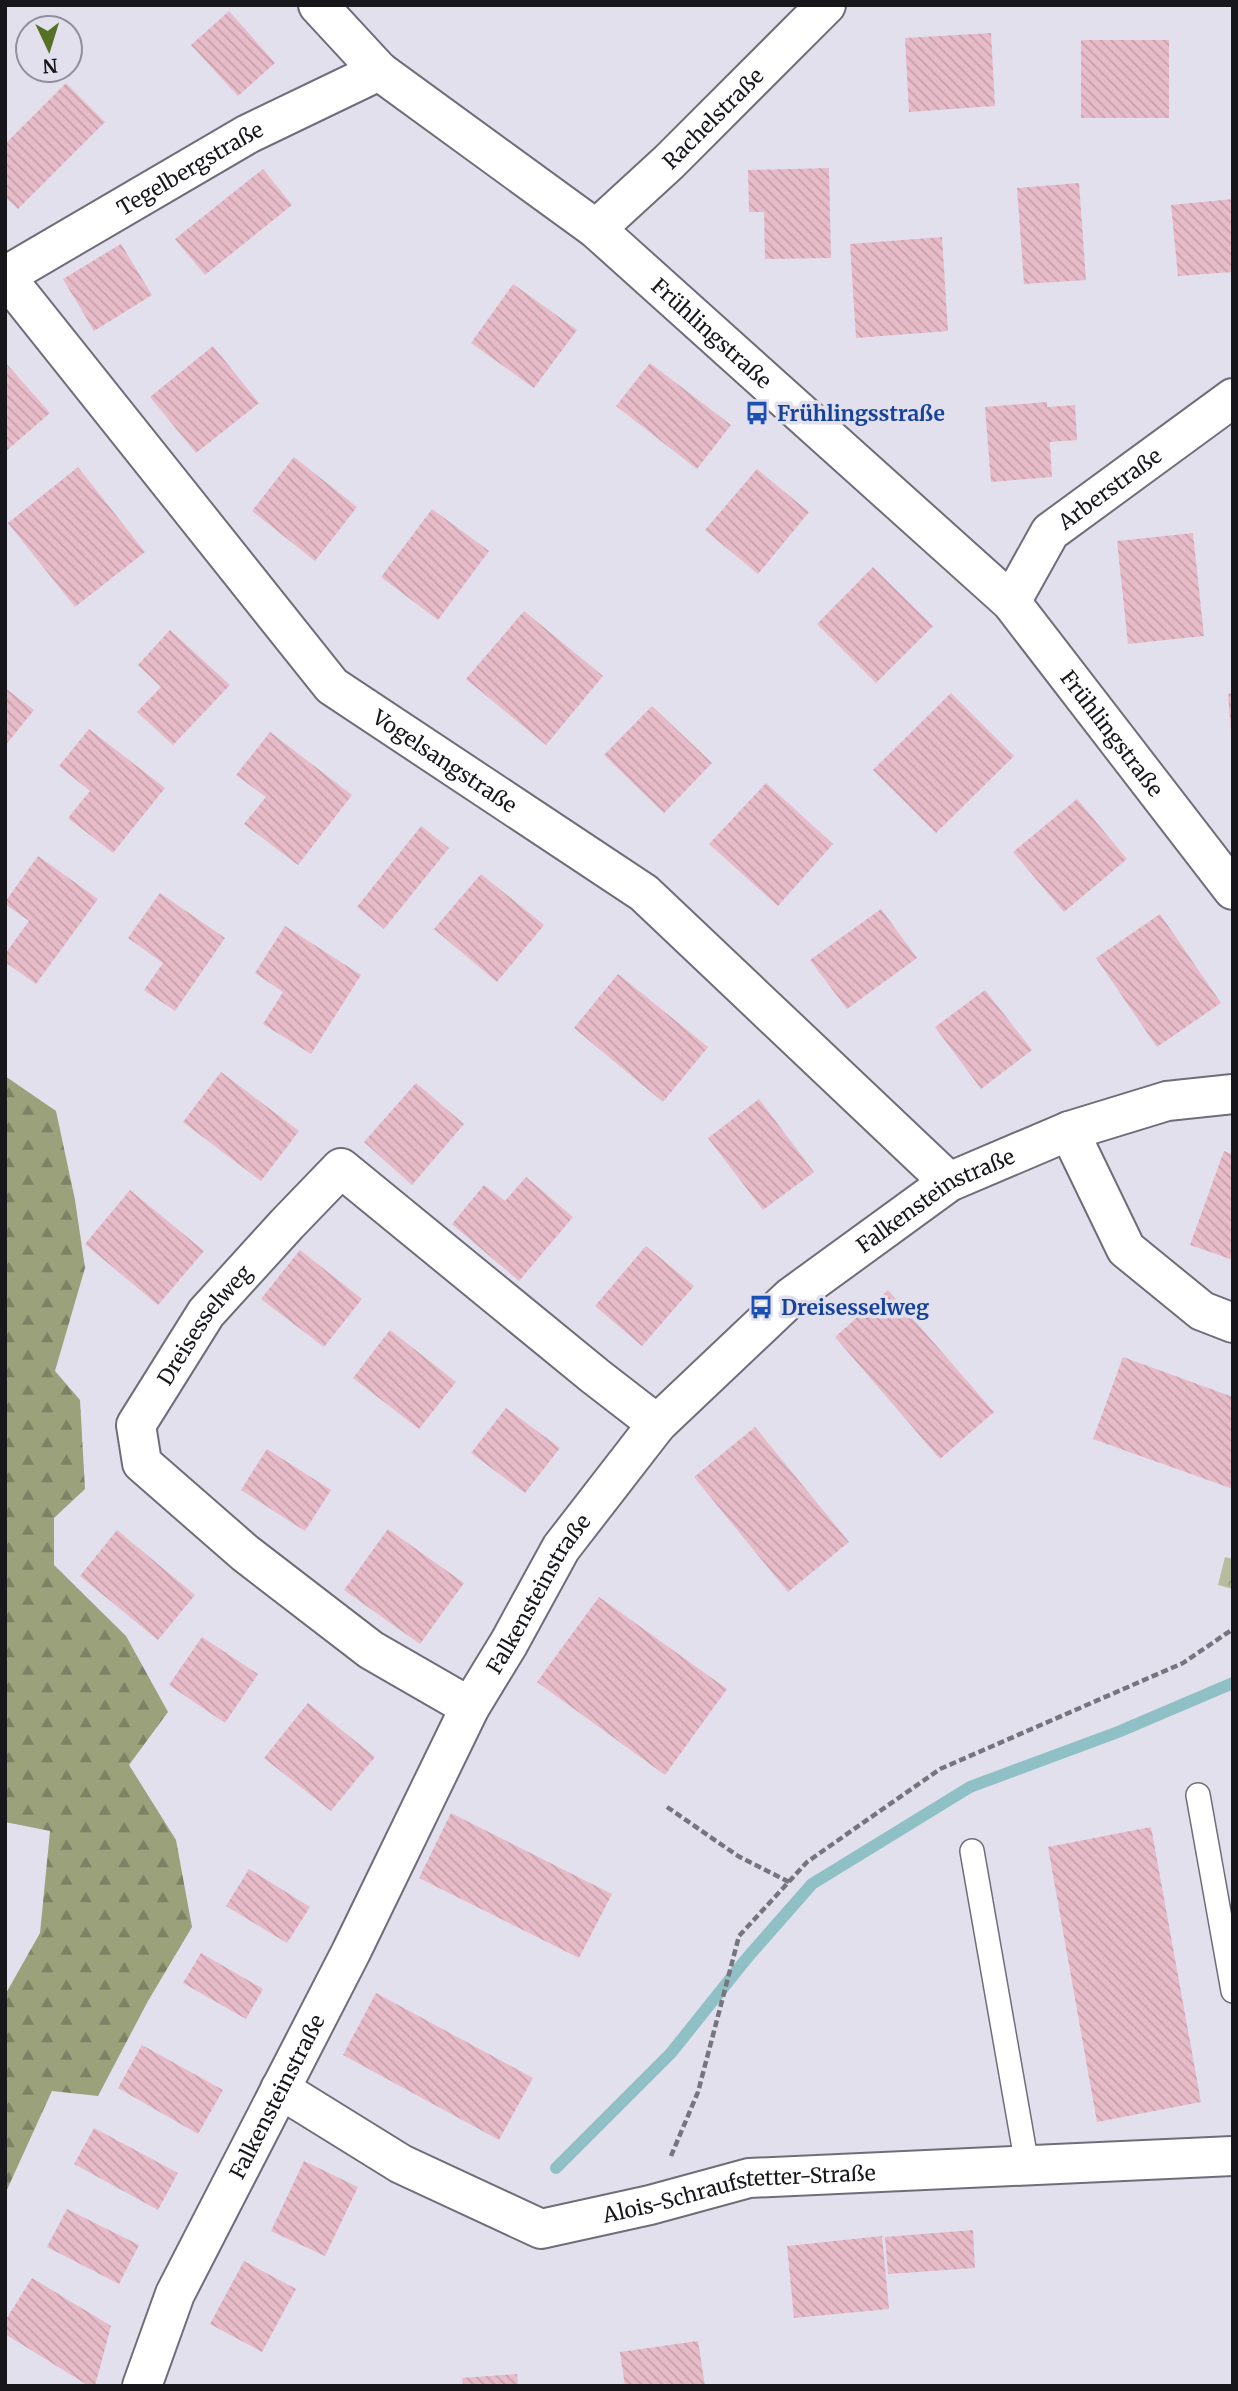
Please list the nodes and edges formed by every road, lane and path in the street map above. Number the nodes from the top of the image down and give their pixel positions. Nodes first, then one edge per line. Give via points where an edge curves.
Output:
1 (318, 5) edge
2 (826, 5) edge
3 (379, 71) junction
4 (596, 229) junction
5 (5, 276) edge
6 (1233, 398) edge
7 (1011, 602) junction
8 (1233, 890) edge
9 (1233, 1094) edge
10 (1069, 1131) junction
11 (949, 1182) junction
12 (1233, 1323) edge
13 (657, 1424) junction
14 (1233, 1629) edge
15 (470, 1707) junction
16 (1198, 1795) dead end
17 (667, 1807) dead end
18 (972, 1851) dead end
19 (789, 1882) junction
20 (1233, 1991) edge
21 (281, 2089) junction
22 (1233, 2156) edge
23 (1027, 2165) junction
24 (650, 2206) junction
25 (142, 2386) edge

1 - 3 street, Frühlingstraße
2 - 4 street, Rachelstraße
3 - 4 street, Frühlingstraße
3 - 5 street, Tegelbergstraße via 248,134
4 - 7 street, Frühlingstraße
5 - 11 street, Vogelsangstraße via 332,686 643,893
6 - 7 street, Arberstraße via 1050,532
7 - 8 street, Frühlingstraße
9 - 10 street, Falkensteinstraße via 1167,1101
10 - 11 street, Falkensteinstraße
10 - 12 street via 1126,1249 1202,1311
11 - 13 street, Falkensteinstraße via 791,1297
13 - 15 street, Falkensteinstraße via 561,1548
13 - 15 street, Dreisesselweg via 341,1168 206,1313 136,1425 142,1463 245,1553 371,1650
14 - 19 path via 1183,1662 940,1769 807,1862
15 - 21 street, Falkensteinstraße
16 - 20 lane
17 - 19 path via 738,1856
18 - 23 lane
19 - 24 path via 740,1936 698,2092
21 - 24 street, Alois-Schraufstetter-Straße via 401,2164 541,2229
21 - 25 street, Falkensteinstraße via 175,2294
22 - 23 street, Alois-Schraufstetter-Straße
23 - 24 street, Alois-Schraufstetter-Straße via 749,2178

